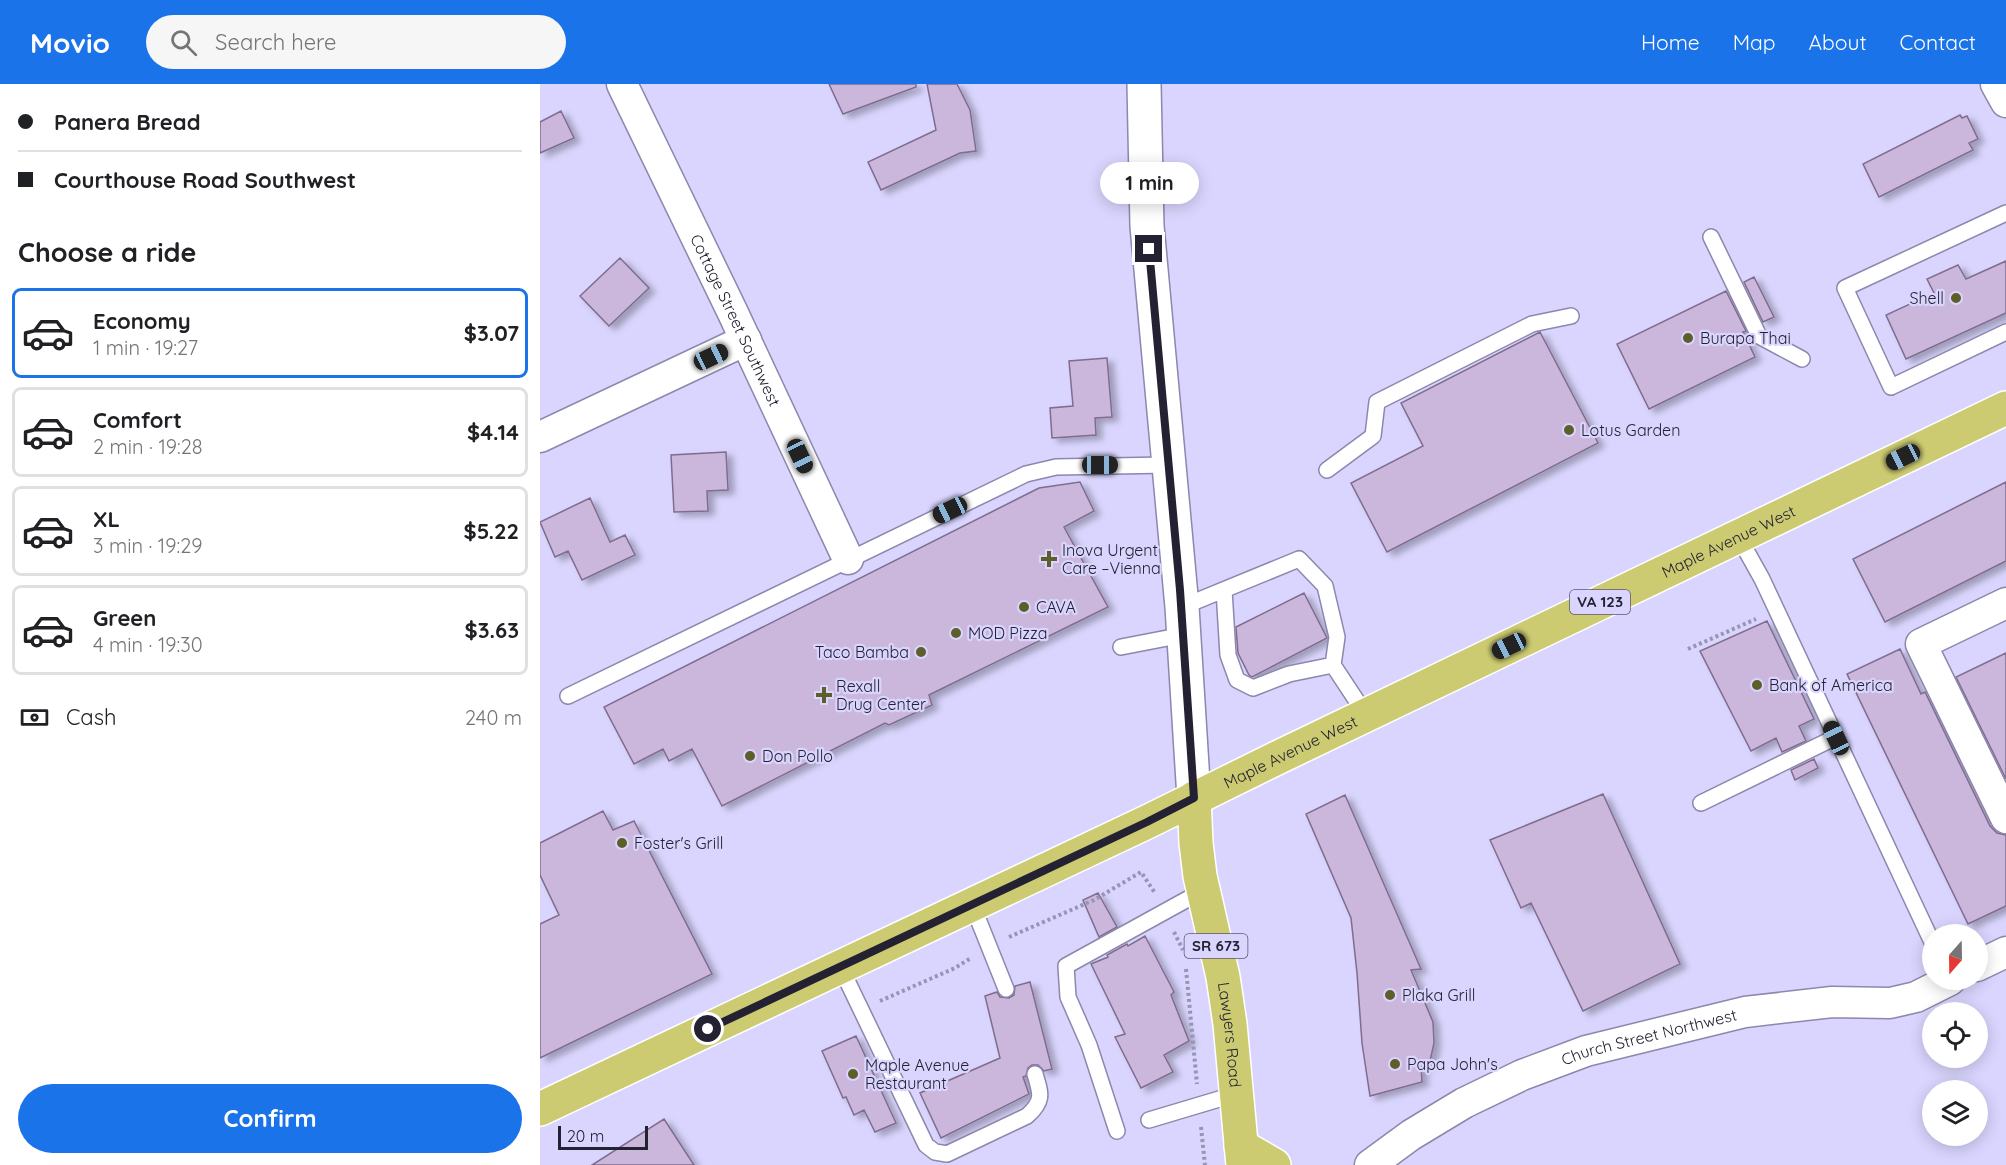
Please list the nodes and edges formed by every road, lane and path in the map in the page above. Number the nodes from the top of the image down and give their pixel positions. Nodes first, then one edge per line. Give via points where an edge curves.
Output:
1 (622, 84) edge
2 (1144, 84) edge
3 (1996, 84) edge
4 (2006, 102) edge
5 (2006, 213) edge
6 (1711, 237) dead end
7 (1571, 316) dead end
8 (2006, 332) edge
9 (746, 340) junction
10 (1802, 359) dead end
11 (2006, 408) edge
12 (540, 437) edge
13 (1168, 465) junction
14 (1327, 470) dead end
15 (1738, 536) junction
16 (848, 559) junction
17 (1224, 590) junction
18 (2006, 603) edge
19 (1776, 609) junction
20 (1183, 621) junction
21 (1121, 646) dead end
22 (1688, 649) dead end
23 (1333, 665) junction
24 (568, 696) dead end
25 (1366, 715) junction
26 (1836, 738) junction
27 (1194, 798) junction
28 (1701, 803) dead end
29 (2006, 818) edge
30 (1204, 890) junction
31 (972, 904) junction
32 (1163, 912) junction
33 (1924, 924) edge
34 (990, 948) junction
35 (2006, 952) edge
36 (1185, 954) dead end
37 (1988, 961) edge
38 (840, 966) junction
39 (1186, 966) dead end
40 (1006, 989) dead end
41 (1930, 990) edge
42 (878, 1002) dead end
43 (1035, 1074) dead end
44 (1236, 1094) junction
45 (1199, 1107) junction
46 (540, 1109) edge
47 (1149, 1120) dead end
48 (1117, 1131) dead end
49 (1242, 1155) edge
50 (1205, 1165) edge
51 (1274, 1165) edge
52 (1370, 1165) edge

1 - 9 street, Cottage Street Southwest
2 - 13 street via 1147,226
3 - 4 street
5 - 8 lane via 1845,288 1891,387
6 - 10 lane via 1759,336
7 - 14 lane via 1532,324 1377,402 1373,436
9 - 12 street
9 - 16 street, Cottage Street Southwest
11 - 15 main road, Maple Avenue West / VA 123
13 - 16 lane via 1056,467 1026,474
13 - 20 street
15 - 19 lane
15 - 25 main road, Maple Avenue West / VA 123
16 - 24 lane
17 - 20 lane
17 - 23 lane via 1228,655 1237,680 1253,688 1289,674
17 - 23 lane via 1299,559 1325,586 1337,637
18 - 29 street via 1921,644
19 - 22 path
19 - 26 lane
20 - 21 lane
20 - 27 street
23 - 25 lane
25 - 27 main road, Maple Avenue West / VA 123
26 - 28 lane
26 - 33 lane
27 - 30 main road, Lawyers Road / SR 673
27 - 31 main road, Maple Avenue West / VA 123
30 - 32 lane
30 - 44 main road, Lawyers Road / SR 673 via 1223,977
31 - 34 lane
31 - 38 main road, Maple Avenue West / VA 123
32 - 34 path via 1141,872 1094,900
32 - 36 path
32 - 48 lane via 1066,966 1068,997 1089,1045
34 - 40 lane
34 - 42 path
35 - 37 street
38 - 43 lane via 926,1145 935,1152 947,1154 1027,1116 1037,1107 1041,1095
38 - 46 main road, Maple Avenue West / VA 123
39 - 45 path
41 - 52 street, Church Street Northwest via 1890,1003 1832,1002 1745,1012 1587,1051 1522,1075 1464,1103
44 - 45 lane
44 - 49 main road, Lawyers Road / SR 673
45 - 47 lane
45 - 50 path
49 - 51 main road

